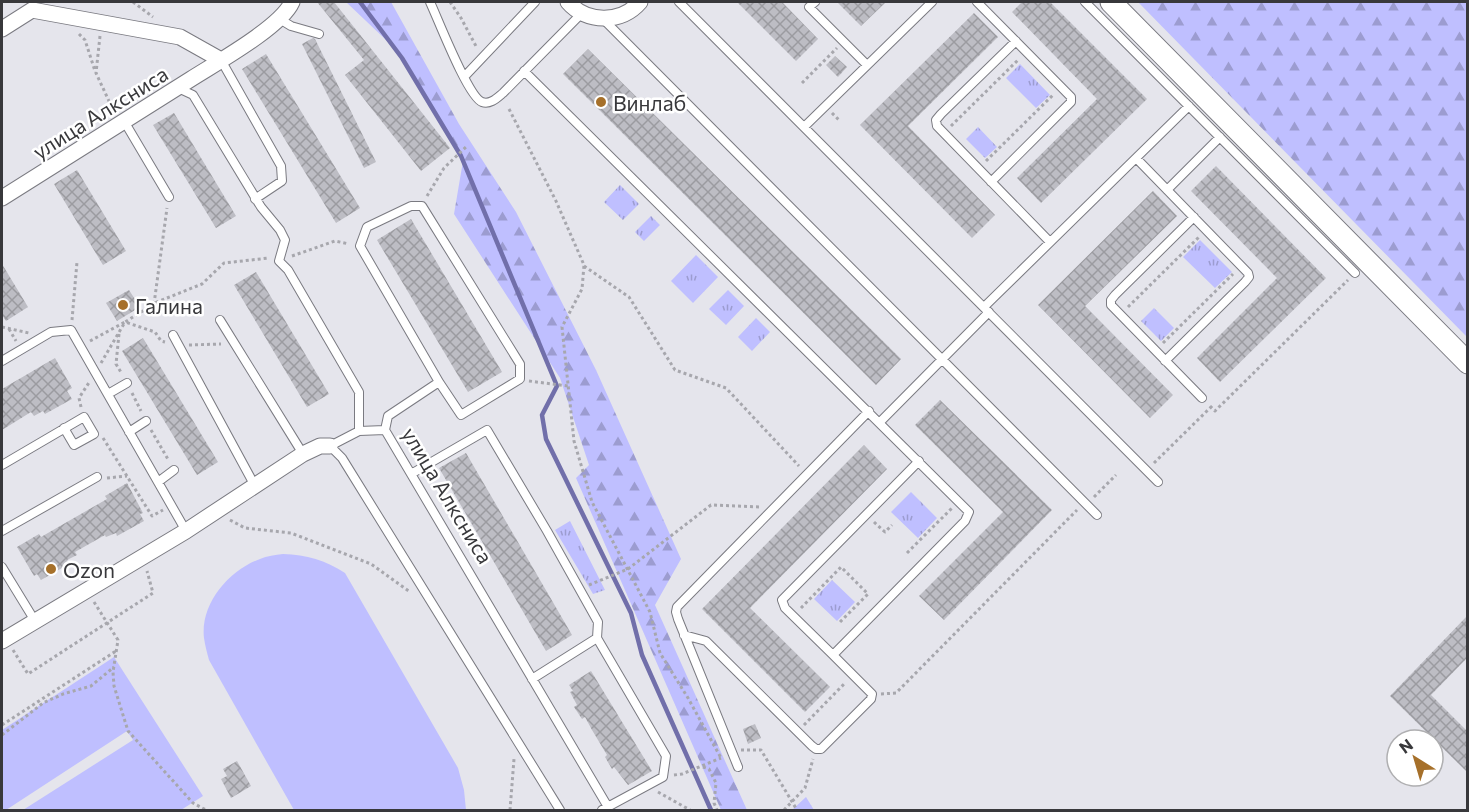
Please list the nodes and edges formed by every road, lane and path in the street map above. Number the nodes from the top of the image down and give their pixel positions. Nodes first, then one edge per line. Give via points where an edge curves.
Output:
1 (430, 2) edge
2 (450, 2) edge
3 (535, 2) edge
4 (568, 2) edge
5 (640, 2) edge
6 (679, 2) edge
7 (932, 2) edge
8 (977, 2) edge
9 (1084, 2) edge
10 (1111, 2) edge
11 (809, 3) edge
12 (291, 4) edge
13 (582, 13) junction
14 (278, 18) junction
15 (602, 18) junction
16 (101, 23) junction
17 (2, 29) edge
18 (76, 32) dead end
19 (319, 34) dead end
20 (843, 41) junction
21 (1016, 41) junction
22 (1027, 52) junction
23 (482, 57) junction
24 (221, 60) junction
25 (867, 65) junction
26 (524, 72) junction
27 (96, 73) junction
28 (464, 77) junction
29 (802, 83) dead end
30 (178, 87) junction
31 (1062, 87) junction
32 (1189, 106) junction
33 (509, 109) dead end
34 (830, 112) dead end
35 (839, 120) dead end
36 (122, 123) junction
37 (804, 127) junction
38 (943, 134) junction
39 (1220, 137) junction
40 (467, 146) dead end
41 (1136, 158) junction
42 (978, 169) junction
43 (991, 182) junction
44 (1167, 190) junction
45 (169, 197) joint
46 (2, 198) edge
47 (255, 199) junction
48 (422, 206) junction
49 (1194, 217) junction
50 (1206, 229) junction
51 (1050, 242) junction
52 (360, 246) junction
53 (279, 261) junction
54 (77, 262) dead end
55 (584, 266) junction
56 (1242, 266) junction
57 (1355, 273) joint
58 (154, 304) junction
59 (987, 310) junction
60 (1120, 315) junction
61 (220, 320) dead end
62 (125, 322) junction
63 (2, 327) edge
64 (71, 330) junction
65 (119, 333) junction
66 (173, 335) dead end
67 (45, 336) junction
68 (81, 347) junction
69 (1156, 351) junction
70 (942, 360) junction
71 (2, 361) edge
72 (1165, 361) junction
73 (1467, 363) edge
74 (95, 373) junction
75 (520, 379) junction
76 (439, 382) junction
77 (126, 383) junction
78 (568, 387) junction
79 (108, 394) junction
80 (79, 398) junction
81 (1202, 398) joint
82 (85, 407) dead end
83 (1211, 407) junction
84 (869, 411) junction
85 (84, 417) junction
86 (146, 421) junction
87 (880, 422) junction
88 (64, 429) junction
89 (385, 430) junction
90 (359, 431) junction
91 (129, 432) junction
92 (103, 437) dead end
93 (330, 446) junction
94 (303, 454) junction
95 (919, 461) junction
96 (2, 465) edge
97 (174, 470) joint
98 (1147, 470) junction
99 (411, 474) junction
100 (807, 474) junction
101 (1116, 475) dead end
102 (97, 477) dead end
103 (158, 482) junction
104 (1158, 482) dead end
105 (255, 486) junction
106 (959, 500) junction
107 (1085, 503) junction
108 (171, 506) junction
109 (774, 507) junction
110 (215, 511) junction
111 (866, 514) junction
112 (1097, 515) dead end
113 (892, 525) dead end
114 (2, 531) edge
115 (186, 531) junction
116 (150, 552) junction
117 (907, 553) dead end
118 (2, 567) edge
119 (628, 569) junction
120 (579, 589) junction
121 (87, 590) junction
122 (417, 597) dead end
123 (793, 616) junction
124 (35, 621) junction
125 (840, 622) dead end
126 (107, 623) junction
127 (684, 635) junction
128 (597, 638) junction
129 (4, 640) edge
130 (116, 651) junction
131 (833, 655) junction
132 (114, 667) junction
133 (853, 675) junction
134 (532, 679) junction
135 (872, 694) junction
136 (2, 726) edge
137 (798, 731) junction
138 (2, 735) edge
139 (515, 738) junction
140 (816, 749) junction
141 (732, 753) junction
142 (721, 758) junction
143 (701, 766) junction
144 (738, 767) dead end
145 (682, 774) dead end
146 (646, 786) junction
147 (792, 801) junction
148 (605, 809) edge
149 (206, 810) edge
150 (502, 810) edge
151 (510, 810) edge
152 (560, 810) edge
153 (690, 810) edge
154 (717, 810) edge
155 (784, 810) edge
156 (797, 810) edge

1 - 28 lane
2 - 23 path
3 - 23 lane
4 - 13 street
5 - 15 street via 616,17
6 - 37 lane
7 - 25 lane
8 - 21 lane
9 - 32 lane
10 - 73 main road
11 - 20 lane
12 - 14 street, улица Алксниса
13 - 15 street
13 - 26 lane
14 - 19 lane
14 - 24 street, улица Алксниса
15 - 70 lane
16 - 17 street, улица Алксниса via 32,10
16 - 24 street, улица Алксниса via 180,37
16 - 27 path
18 - 27 path via 85,40
20 - 25 lane
20 - 29 path
21 - 22 lane
21 - 38 lane via 936,120
22 - 31 lane
22 - 38 path
23 - 28 lane
24 - 30 street, улица Алксниса
24 - 47 lane via 281,166 282,181
25 - 37 lane
26 - 28 lane via 488,102 474,96
26 - 84 lane
27 - 36 path
30 - 36 street, улица Алксниса
30 - 47 lane via 193,95
31 - 42 path
31 - 43 lane via 1071,102
32 - 39 lane
32 - 41 lane
33 - 55 path
34 - 35 path
36 - 45 lane
36 - 46 street, улица Алксниса
37 - 59 lane
38 - 42 lane
39 - 44 lane
39 - 57 lane
40 - 48 path via 444,168
41 - 44 lane
41 - 51 lane
42 - 43 lane
43 - 51 lane
44 - 49 lane
45 - 58 path
47 - 53 lane via 285,240
48 - 52 lane via 411,206 367,227
48 - 75 lane via 519,364
49 - 50 lane
49 - 60 lane via 1111,300
50 - 56 lane
50 - 60 path
51 - 59 lane
52 - 53 path via 335,241
52 - 76 lane
53 - 58 path via 267,257 224,263 202,284
53 - 90 lane via 359,392
54 - 64 path
55 - 78 path via 582,289 562,327
55 - 100 path via 629,297 675,370 726,388
56 - 69 path
56 - 72 lane via 1248,273 1245,282
57 - 83 path via 1215,411
58 - 62 path
59 - 70 lane
59 - 98 lane
60 - 69 lane
61 - 94 lane
62 - 65 path
62 - 68 path
63 - 67 path
64 - 67 lane
64 - 68 lane
65 - 74 path
65 - 77 path via 116,364
66 - 105 lane
67 - 71 lane
68 - 74 lane
69 - 72 lane
70 - 87 lane
70 - 107 lane
72 - 81 lane
74 - 79 lane
74 - 80 path
75 - 76 lane via 461,415
75 - 78 path
76 - 89 lane via 388,416
77 - 79 lane
77 - 86 path
78 - 119 path via 574,441 592,502
79 - 91 lane
80 - 82 path
80 - 85 path
81 - 83 path
83 - 98 path
84 - 87 lane
84 - 100 lane
85 - 88 lane
85 - 88 lane via 94,434 74,445
86 - 91 lane
86 - 97 path
87 - 95 lane
88 - 96 lane
89 - 90 lane, улица Алксниса
89 - 99 lane, улица Алксниса
90 - 93 lane, улица Алксниса
91 - 103 lane
92 - 108 path via 152,516
93 - 94 street, улица Алксниса
93 - 139 lane via 342,458
94 - 105 street, улица Алксниса
95 - 106 lane
95 - 111 lane
97 - 103 lane
98 - 104 lane
99 - 120 lane via 487,430
99 - 134 lane, улица Алксниса
100 - 109 lane
101 - 107 path
102 - 114 lane
103 - 108 lane
105 - 110 street, улица Алксниса
106 - 117 path
106 - 131 lane via 969,512 965,521
107 - 112 lane
107 - 135 path via 896,693
108 - 115 lane
109 - 119 path via 711,505
109 - 127 lane via 677,607
110 - 115 street, улица Алксниса
110 - 122 path via 245,528 291,532 371,564
111 - 113 path via 885,532
111 - 123 lane via 786,595 783,604
115 - 116 street, улица Алксниса
116 - 121 street, улица Алксниса
116 - 126 path via 147,569 153,593
118 - 124 lane
119 - 120 path
119 - 142 path via 650,612 660,653
120 - 128 lane via 597,622
121 - 124 street, улица Алксниса
121 - 126 path
123 - 125 path via 841,567 867,594
123 - 131 lane
124 - 129 street, улица Алксниса
126 - 129 path via 28,674
126 - 130 path via 118,640
127 - 137 lane via 706,640
127 - 141 lane
128 - 134 lane
128 - 146 lane via 666,756 663,777
130 - 132 path
130 - 136 path
131 - 133 lane
132 - 138 path via 91,686 43,703
132 - 149 path via 114,686 128,731 193,803
133 - 135 lane
133 - 137 path
134 - 148 lane, улица Алксниса
135 - 140 lane via 869,702 827,745
137 - 140 lane
139 - 151 path
139 - 152 lane
140 - 147 path via 805,788
141 - 142 path
141 - 144 lane
141 - 147 path via 761,750
142 - 143 path
143 - 145 path
143 - 154 path via 709,769 716,783
146 - 148 lane
146 - 153 path
147 - 155 path
147 - 156 path
150 - 151 path

